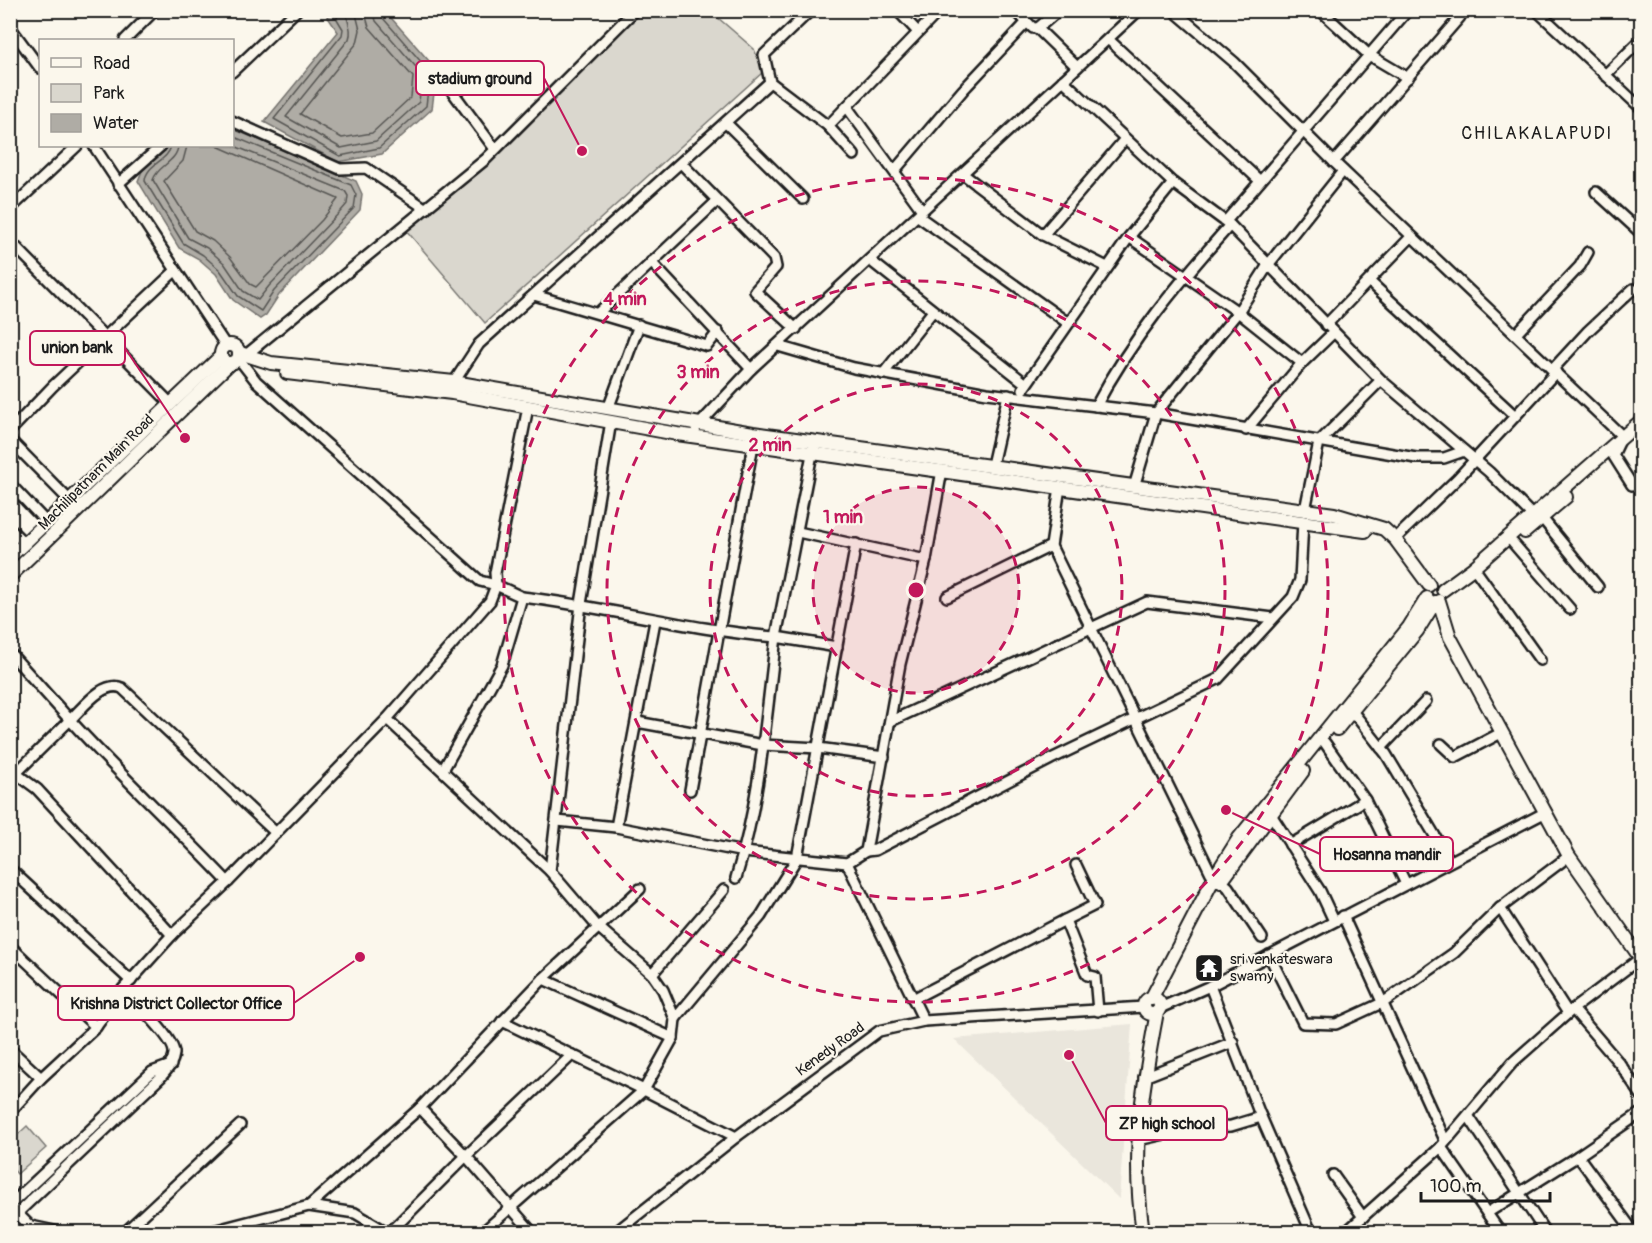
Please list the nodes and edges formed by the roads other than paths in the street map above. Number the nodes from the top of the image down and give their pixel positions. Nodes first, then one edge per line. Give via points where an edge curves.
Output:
1 (154, 10) edge
2 (297, 10) edge
3 (635, 10) edge
4 (811, 10) edge
5 (897, 10) edge
6 (940, 10) edge
7 (1015, 10) edge
8 (1059, 10) edge
9 (1139, 10) edge
10 (1173, 10) edge
11 (1320, 10) edge
12 (1408, 10) edge
13 (1536, 10) edge
14 (1460, 17) dead end
15 (1027, 22) junction
16 (10, 27) edge
17 (1038, 28) junction
18 (917, 31) junction
19 (126, 39) edge
20 (1108, 39) junction
21 (1641, 39) edge
22 (20, 40) junction
23 (10, 46) edge
24 (1369, 55) junction
25 (39, 67) edge
26 (1077, 67) junction
27 (234, 70) edge
28 (1605, 75) junction
29 (1407, 78) junction
30 (443, 79) dead end
31 (1063, 80) junction
32 (770, 82) junction
33 (847, 107) junction
34 (1641, 109) edge
35 (234, 122) edge
36 (726, 123) junction
37 (828, 126) junction
38 (1303, 129) junction
39 (1125, 139) junction
40 (76, 147) edge
41 (95, 147) edge
42 (159, 147) edge
43 (495, 149) junction
44 (854, 154) dead end
45 (1334, 162) junction
46 (682, 164) junction
47 (895, 170) junction
48 (1343, 171) junction
49 (963, 174) junction
50 (1260, 181) junction
51 (1173, 183) junction
52 (118, 184) junction
53 (1596, 192) dead end
54 (803, 199) dead end
55 (717, 201) junction
56 (10, 209) edge
57 (426, 209) junction
58 (920, 213) junction
59 (1228, 223) junction
60 (1641, 234) edge
61 (1043, 235) junction
62 (1129, 237) junction
63 (1411, 237) junction
64 (10, 241) edge
65 (1588, 252) dead end
66 (871, 261) junction
67 (651, 262) junction
68 (1268, 265) junction
69 (1107, 267) junction
70 (175, 271) junction
71 (1185, 275) junction
72 (1369, 281) junction
73 (1633, 289) dead end
74 (534, 295) junction
75 (933, 311) junction
76 (1238, 312) junction
77 (598, 313) junction
78 (1068, 324) junction
79 (639, 325) junction
80 (1326, 325) junction
81 (796, 329) junction
82 (718, 332) junction
83 (1333, 333) junction
84 (1516, 334) junction
85 (106, 337) junction
86 (778, 346) junction
87 (234, 357) junction
88 (1302, 363) junction
89 (752, 369) junction
90 (1554, 370) junction
91 (883, 374) junction
92 (1381, 380) junction
93 (454, 382) junction
94 (1025, 383) junction
95 (1008, 395) junction
96 (1020, 397) junction
97 (170, 403) junction
98 (1096, 406) junction
99 (528, 407) junction
100 (1156, 413) junction
101 (609, 415) junction
102 (1514, 415) junction
103 (1641, 420) edge
104 (696, 430) junction
105 (1246, 430) junction
106 (10, 431) edge
107 (1641, 431) edge
108 (1622, 436) junction
109 (10, 440) edge
110 (1319, 442) junction
111 (753, 445) junction
112 (814, 448) junction
113 (1464, 452) junction
114 (1613, 455) junction
115 (121, 460) junction
116 (1475, 460) junction
117 (992, 465) junction
118 (942, 470) junction
119 (10, 484) edge
120 (1632, 485) dead end
121 (1060, 487) junction
122 (1134, 487) junction
123 (70, 501) junction
124 (1304, 515) junction
125 (1537, 516) junction
126 (47, 523) junction
127 (10, 529) edge
128 (798, 532) junction
129 (1395, 539) junction
130 (1513, 543) junction
131 (25, 544) junction
132 (856, 544) junction
133 (1051, 546) junction
134 (10, 557) edge
135 (926, 560) junction
136 (1477, 572) junction
137 (10, 576) edge
138 (496, 585) junction
139 (1598, 587) dead end
140 (1434, 594) junction
141 (522, 597) junction
142 (947, 597) dead end
143 (581, 604) junction
144 (1570, 609) dead end
145 (1273, 618) junction
146 (655, 621) junction
147 (1091, 628) junction
148 (718, 632) junction
149 (776, 637) junction
150 (837, 647) junction
151 (10, 653) edge
152 (1540, 660) dead end
153 (1426, 701) dead end
154 (1352, 711) junction
155 (387, 719) junction
156 (1134, 719) junction
157 (70, 720) junction
158 (891, 721) junction
159 (637, 722) junction
160 (700, 733) junction
161 (1501, 733) junction
162 (1325, 743) junction
163 (1441, 744) dead end
164 (763, 745) junction
165 (818, 748) junction
166 (1381, 748) junction
167 (884, 757) junction
168 (442, 770) junction
169 (12, 774) edge
170 (690, 790) dead end
171 (1365, 800) junction
172 (1546, 812) junction
173 (1270, 813) junction
174 (557, 821) junction
175 (616, 828) junction
176 (276, 833) junction
177 (1290, 845) junction
178 (866, 851) junction
179 (744, 852) junction
180 (1569, 856) junction
181 (797, 858) junction
182 (1450, 861) junction
183 (848, 863) junction
184 (1076, 865) dead end
185 (10, 869) edge
186 (550, 871) junction
187 (736, 878) dead end
188 (1218, 878) junction
189 (228, 882) junction
190 (1406, 884) junction
191 (640, 889) dead end
192 (724, 890) dead end
193 (1500, 908) junction
194 (1339, 919) junction
195 (1065, 920) junction
196 (597, 926) junction
197 (172, 935) junction
198 (1262, 938) dead end
199 (10, 946) edge
200 (1269, 955) junction
201 (1641, 958) edge
202 (652, 974) junction
203 (543, 979) junction
204 (131, 981) junction
205 (1210, 986) junction
206 (123, 988) junction
207 (913, 999) junction
208 (1384, 1002) junction
209 (1154, 1005) junction
210 (1098, 1011) junction
211 (1571, 1011) junction
212 (675, 1019) junction
213 (502, 1021) junction
214 (924, 1021) junction
215 (96, 1027) junction
216 (673, 1038) junction
217 (1233, 1042) junction
218 (10, 1049) edge
219 (572, 1055) junction
220 (171, 1065) junction
221 (42, 1077) junction
222 (1144, 1077) junction
223 (645, 1090) junction
224 (1641, 1096) edge
225 (420, 1108) junction
226 (10, 1112) edge
227 (1641, 1112) edge
228 (1261, 1117) junction
229 (1469, 1117) junction
230 (240, 1125) dead end
231 (736, 1137) junction
232 (1138, 1140) junction
233 (1443, 1144) junction
234 (466, 1156) junction
235 (1578, 1156) junction
236 (1333, 1175) dead end
237 (1519, 1192) junction
238 (11, 1202) edge
239 (309, 1206) junction
240 (510, 1209) junction
241 (1487, 1213) junction
242 (14, 1217) edge
243 (1363, 1217) junction
244 (34, 1229) edge
245 (59, 1233) edge
246 (124, 1233) edge
247 (209, 1233) edge
248 (388, 1233) edge
249 (483, 1233) edge
250 (532, 1233) edge
251 (616, 1233) edge
252 (1143, 1233) edge
253 (1311, 1233) edge
254 (1346, 1233) edge
255 (1500, 1233) edge
256 (1545, 1233) edge
257 (1634, 1233) edge

1 - 19 street
2 - 27 street
3 - 43 street
4 - 32 street via 764,55
5 - 18 street
6 - 18 street
7 - 15 street
8 - 17 street
9 - 20 street
10 - 38 street
11 - 24 street
12 - 24 street
13 - 28 street
14 - 29 street
15 - 17 street
15 - 47 street
16 - 22 street
17 - 26 street
18 - 33 street
20 - 26 street
20 - 50 street
21 - 28 street
22 - 23 street
22 - 25 street
24 - 29 street
24 - 38 street
26 - 31 street
28 - 34 street
29 - 45 street
30 - 43 street
31 - 39 street
31 - 49 street
32 - 36 street
32 - 37 street
33 - 37 street
33 - 47 street
35 - 57 street via 340,169 366,168
36 - 46 street
36 - 54 street
37 - 44 street
38 - 45 street
38 - 50 street
39 - 51 street
39 - 61 street
40 - 56 street
41 - 52 street
42 - 52 street
43 - 57 street
45 - 48 street
46 - 55 street
46 - 74 street
47 - 58 street
48 - 63 street
48 - 68 street
49 - 58 street
49 - 61 street
50 - 59 street
51 - 59 street
51 - 62 street
52 - 70 street
53 - 60 street
55 - 67 street
55 - 81 street via 774,258 776,267 755,291
57 - 87 street
58 - 66 street
58 - 78 street
59 - 68 street
59 - 71 street
61 - 69 street
62 - 69 street
62 - 71 street
63 - 72 street
63 - 84 street
64 - 85 street
65 - 84 street via 1580,266
66 - 75 street
66 - 81 street
67 - 77 street
67 - 82 street
68 - 76 street
68 - 80 street
69 - 78 street
70 - 85 street
70 - 87 street
71 - 76 street
71 - 98 street via 1115,370
72 - 80 street
72 - 102 street
73 - 90 street via 1587,331
74 - 77 street
74 - 93 street via 479,344
75 - 91 street
75 - 94 street
76 - 88 street
76 - 100 street
77 - 79 street
78 - 94 street
79 - 82 street via 707,346
79 - 101 street
80 - 83 street
81 - 86 street
82 - 89 street
83 - 88 street
83 - 92 street
84 - 90 street
85 - 97 street
85 - 106 street
86 - 89 street
86 - 91 street
87 - 93 main road
87 - 97 main road, Machilipatnam Main Road
87 - 99 main road via 269,371 452,393
87 - 115 main road, Machilipatnam Main Road
87 - 138 street via 480,581
88 - 105 street
89 - 104 street
90 - 102 street
90 - 108 street
91 - 95 street
92 - 110 street
92 - 113 street
93 - 101 main road
94 - 96 street
95 - 96 street
95 - 117 street
96 - 98 street
97 - 115 main road, Machilipatnam Main Road
98 - 100 street
99 - 101 main road
99 - 138 street via 495,573
100 - 105 street
100 - 122 street
101 - 104 main road
101 - 143 street
102 - 116 street
103 - 108 main road
104 - 111 main road
104 - 112 main road
105 - 110 street
107 - 114 main road
108 - 114 street
108 - 125 main road
109 - 123 street
110 - 113 street via 1426,459
110 - 124 street
111 - 112 main road
111 - 148 street
112 - 117 main road
112 - 118 main road
112 - 128 street
113 - 116 street
114 - 120 street
114 - 125 main road
115 - 123 main road, Machilipatnam Main Road
115 - 137 main road, Machilipatnam Main Road
116 - 125 street
116 - 129 street
117 - 122 main road
118 - 121 main road
118 - 135 street
119 - 126 street
121 - 124 main road
121 - 133 street
122 - 124 main road
123 - 126 main road, Machilipatnam Main Road
124 - 129 main road via 1334,514 1384,529
124 - 140 main road via 1388,540
124 - 145 street via 1300,580 1293,597
125 - 130 main road
125 - 139 street
125 - 140 main road
126 - 131 main road, Machilipatnam Main Road
127 - 131 street
128 - 132 street
128 - 149 street
129 - 140 main road
130 - 136 main road
130 - 144 street
131 - 134 main road, Machilipatnam Main Road
132 - 135 street
132 - 150 street
133 - 142 street
133 - 147 street
135 - 158 street via 900,664
136 - 140 main road
136 - 152 street
138 - 141 street
138 - 155 street via 490,601
140 - 154 main road via 1417,631
140 - 161 main road via 1449,636
140 - 188 main road via 1264,806
141 - 143 street
141 - 168 street via 502,665
143 - 146 street
143 - 174 street
145 - 147 street via 1148,602
145 - 156 street via 1218,679
146 - 148 street
146 - 159 street
147 - 156 street
147 - 158 street
148 - 149 street
148 - 160 street
149 - 150 street
149 - 164 street
150 - 165 street
151 - 157 street
153 - 166 street
154 - 162 main road
154 - 166 street
155 - 168 street
155 - 176 street
156 - 178 street
156 - 188 street
157 - 169 street
157 - 176 street via 106,688 122,688
157 - 189 street
158 - 167 street
159 - 160 street
159 - 175 street
160 - 164 street
160 - 170 street
161 - 163 street via 1472,753 1455,757
161 - 172 main road
162 - 171 street
162 - 173 main road
164 - 165 street
164 - 179 street
165 - 167 street
165 - 181 street
166 - 182 street
167 - 178 street
168 - 186 street
169 - 197 street via 37,789
171 - 177 street
171 - 190 street
172 - 180 main road
172 - 182 street, Kenedy Road
173 - 177 street
173 - 188 main road
174 - 175 street
174 - 186 street
175 - 179 street
176 - 189 street
177 - 194 street
178 - 183 street
179 - 181 street
179 - 187 street
180 - 193 street
180 - 201 main road
181 - 183 street
181 - 212 street via 761,916
182 - 190 street, Kenedy Road
183 - 207 street
184 - 195 street via 1095,905
185 - 204 street
186 - 196 street
188 - 198 street
188 - 209 main road
189 - 197 street
190 - 194 street, Kenedy Road
191 - 196 street
192 - 202 street
193 - 208 street via 1454,953
193 - 211 street
194 - 200 street, Kenedy Road
194 - 208 street
195 - 207 street
195 - 210 street via 1087,975 1095,977
196 - 202 street
196 - 203 street
197 - 204 street
199 - 215 street
200 - 205 street, Kenedy Road
200 - 208 street via 1303,1023 1336,1024
201 - 211 street
202 - 212 street
203 - 213 street
203 - 216 street
204 - 206 street
205 - 209 street, Kenedy Road
205 - 217 street
206 - 215 street
206 - 220 street via 171,1042
207 - 214 street
208 - 233 street
209 - 210 street, Kenedy Road
209 - 222 main road
210 - 214 street, Kenedy Road
211 - 224 street via 1620,1064
211 - 229 street via 1513,1062
212 - 216 street
213 - 219 street
213 - 225 street
214 - 231 street, Kenedy Road via 879,1031
215 - 221 street
216 - 223 street
217 - 222 street
217 - 228 street
218 - 221 street
219 - 223 street
219 - 234 street
220 - 238 street via 152,1072
220 - 242 street
221 - 226 street
222 - 232 main road
223 - 231 street
223 - 240 street
225 - 234 street
225 - 239 street
227 - 235 street
228 - 232 street via 1231,1126 1191,1128
228 - 253 street
229 - 233 street
229 - 237 street
230 - 246 street
231 - 251 street, Kenedy Road
232 - 252 main road
233 - 241 street
233 - 243 street
234 - 240 street
234 - 248 street
235 - 237 street
235 - 257 street
236 - 243 street
237 - 241 street
237 - 256 street
238 - 242 street
239 - 247 street
239 - 248 street via 355,1214
240 - 249 street
240 - 250 street
241 - 255 street
242 - 244 street
243 - 254 street
244 - 245 street

